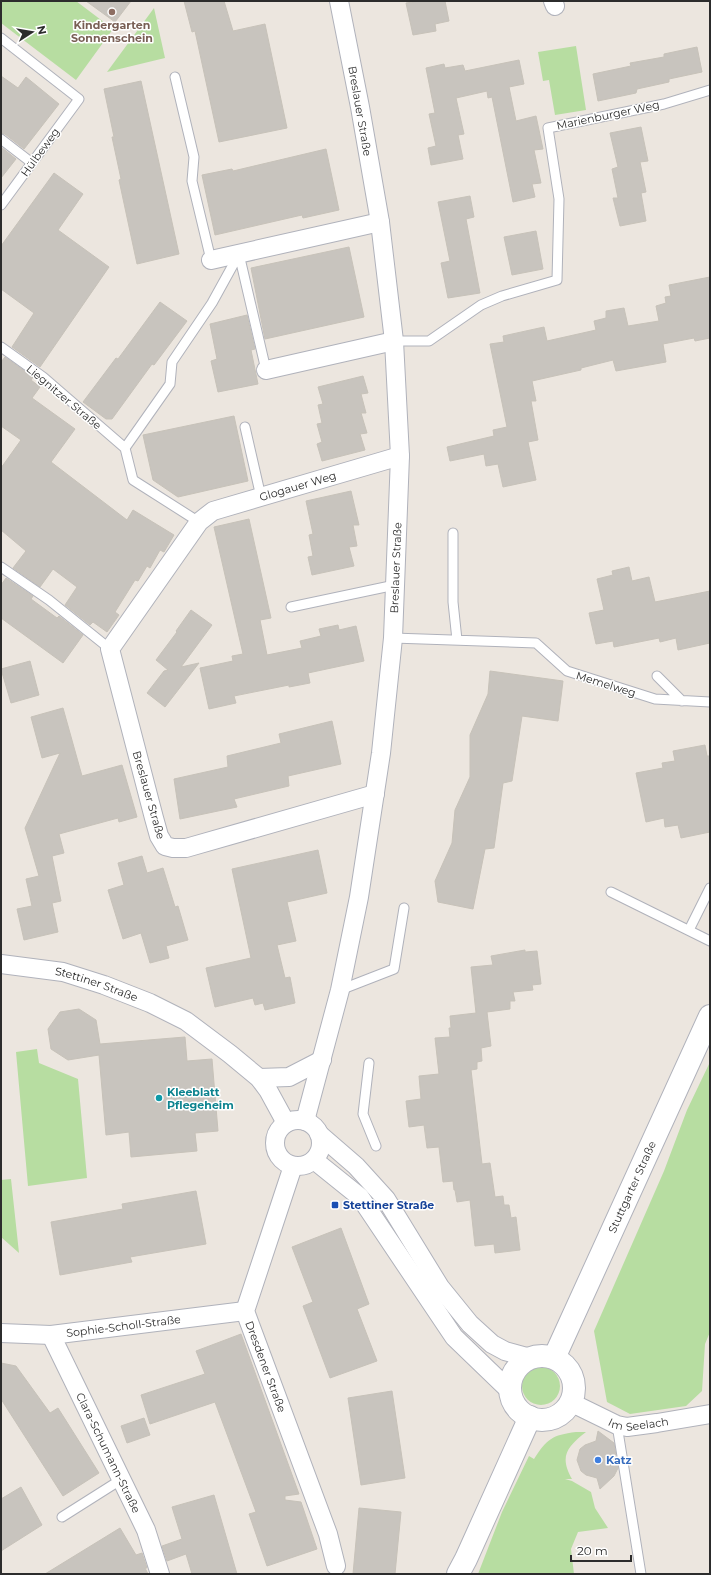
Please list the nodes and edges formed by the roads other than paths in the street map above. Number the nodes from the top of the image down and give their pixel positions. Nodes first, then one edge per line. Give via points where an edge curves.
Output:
1 (339, 1) edge
2 (1, 38) edge
3 (175, 77) dead end
4 (710, 90) edge
5 (1, 139) edge
6 (32, 163) junction
7 (1, 205) edge
8 (380, 222) junction
9 (239, 254) junction
10 (211, 260) joint
11 (394, 341) junction
12 (1, 347) edge
13 (266, 370) joint
14 (245, 427) dead end
15 (125, 448) junction
16 (400, 456) junction
17 (261, 497) junction
18 (199, 522) junction
19 (453, 534) dead end
20 (1, 567) edge
21 (395, 585) junction
22 (291, 608) dead end
23 (393, 638) junction
24 (457, 640) junction
25 (110, 649) junction
26 (657, 676) dead end
27 (682, 701) junction
28 (710, 702) edge
29 (375, 794) junction
30 (710, 888) edge
31 (611, 892) dead end
32 (404, 908) dead end
33 (689, 930) junction
34 (710, 941) edge
35 (1, 964) edge
36 (340, 990) junction
37 (710, 1016) edge
38 (322, 1060) junction
39 (369, 1063) dead end
40 (259, 1078) junction
41 (305, 1120) junction
42 (286, 1123) junction
43 (320, 1134) junction
44 (376, 1146) dead end
45 (314, 1160) junction
46 (293, 1166) junction
47 (245, 1311) junction
48 (1, 1333) edge
49 (50, 1335) junction
50 (530, 1358) junction
51 (554, 1358) junction
52 (510, 1391) junction
53 (570, 1402) junction
54 (710, 1414) edge
55 (530, 1417) junction
56 (617, 1425) junction
57 (122, 1480) junction
58 (62, 1517) dead end
59 (336, 1566) dead end
60 (463, 1569) edge
61 (160, 1574) edge
62 (641, 1574) edge

1 - 8 street, Breslauer Straße
2 - 6 lane, Hülbeweg via 79,99
3 - 10 lane via 194,157 192,181
4 - 11 lane, Marienburger Weg via 664,104 548,128 559,199 557,280 481,305 429,341
5 - 6 lane
6 - 7 lane, Hülbeweg
8 - 9 street
8 - 11 street, Breslauer Straße
9 - 10 street
9 - 13 lane
9 - 15 lane via 212,304 172,362 170,384
11 - 13 street
11 - 16 street, Breslauer Straße
12 - 15 lane, Liegnitzer Straße via 43,377
14 - 17 lane
15 - 18 lane via 132,480
16 - 17 street, Glogauer Weg
16 - 21 street, Breslauer Straße
17 - 18 street, Glogauer Weg via 213,511
18 - 25 street, Glogauer Weg
19 - 24 lane via 453,602
20 - 25 lane via 49,600
21 - 22 lane
21 - 23 street, Breslauer Straße
23 - 24 lane, Memelweg
23 - 29 street, Breslauer Straße
24 - 27 lane, Memelweg via 536,643 567,672 655,699
25 - 29 street, Breslauer Straße via 133,742 164,846 186,848
26 - 27 lane
27 - 28 lane, Memelweg
29 - 36 street, Breslauer Straße
30 - 33 lane
31 - 33 lane
32 - 36 lane via 394,969
33 - 34 lane
35 - 40 street, Stettiner Straße via 63,972 150,1003 186,1021
36 - 38 street, Breslauer Straße
37 - 51 street, Stuttgarter Straße
38 - 40 street via 289,1077
38 - 41 street, Breslauer Straße
39 - 44 lane via 363,1114
40 - 42 street, Stettiner Straße
41 - 42 street
41 - 43 street
42 - 46 street via 280,1128 274,1143 280,1158
43 - 45 street via 320,1154
43 - 50 street via 356,1166 386,1199 440,1287 470,1324 492,1344 505,1351
45 - 46 street via 309,1165
45 - 52 street via 360,1198 454,1337
46 - 47 street, Dresdener Straße
47 - 49 street, Sophie-Scholl-Straße
47 - 59 street, Dresdener Straße via 328,1534
48 - 49 street, Sophie-Scholl-Straße
49 - 57 street, Clara-Schumann-Straße
50 - 51 street
50 - 52 street via 512,1375
51 - 53 street via 563,1363 573,1381
52 - 55 street via 521,1412
53 - 55 street via 565,1410 553,1417
53 - 56 street, Im Seelach
54 - 56 street, Im Seelach via 640,1426
55 - 60 street
56 - 62 lane
57 - 58 lane
57 - 61 street, Clara-Schumann-Straße via 146,1530

